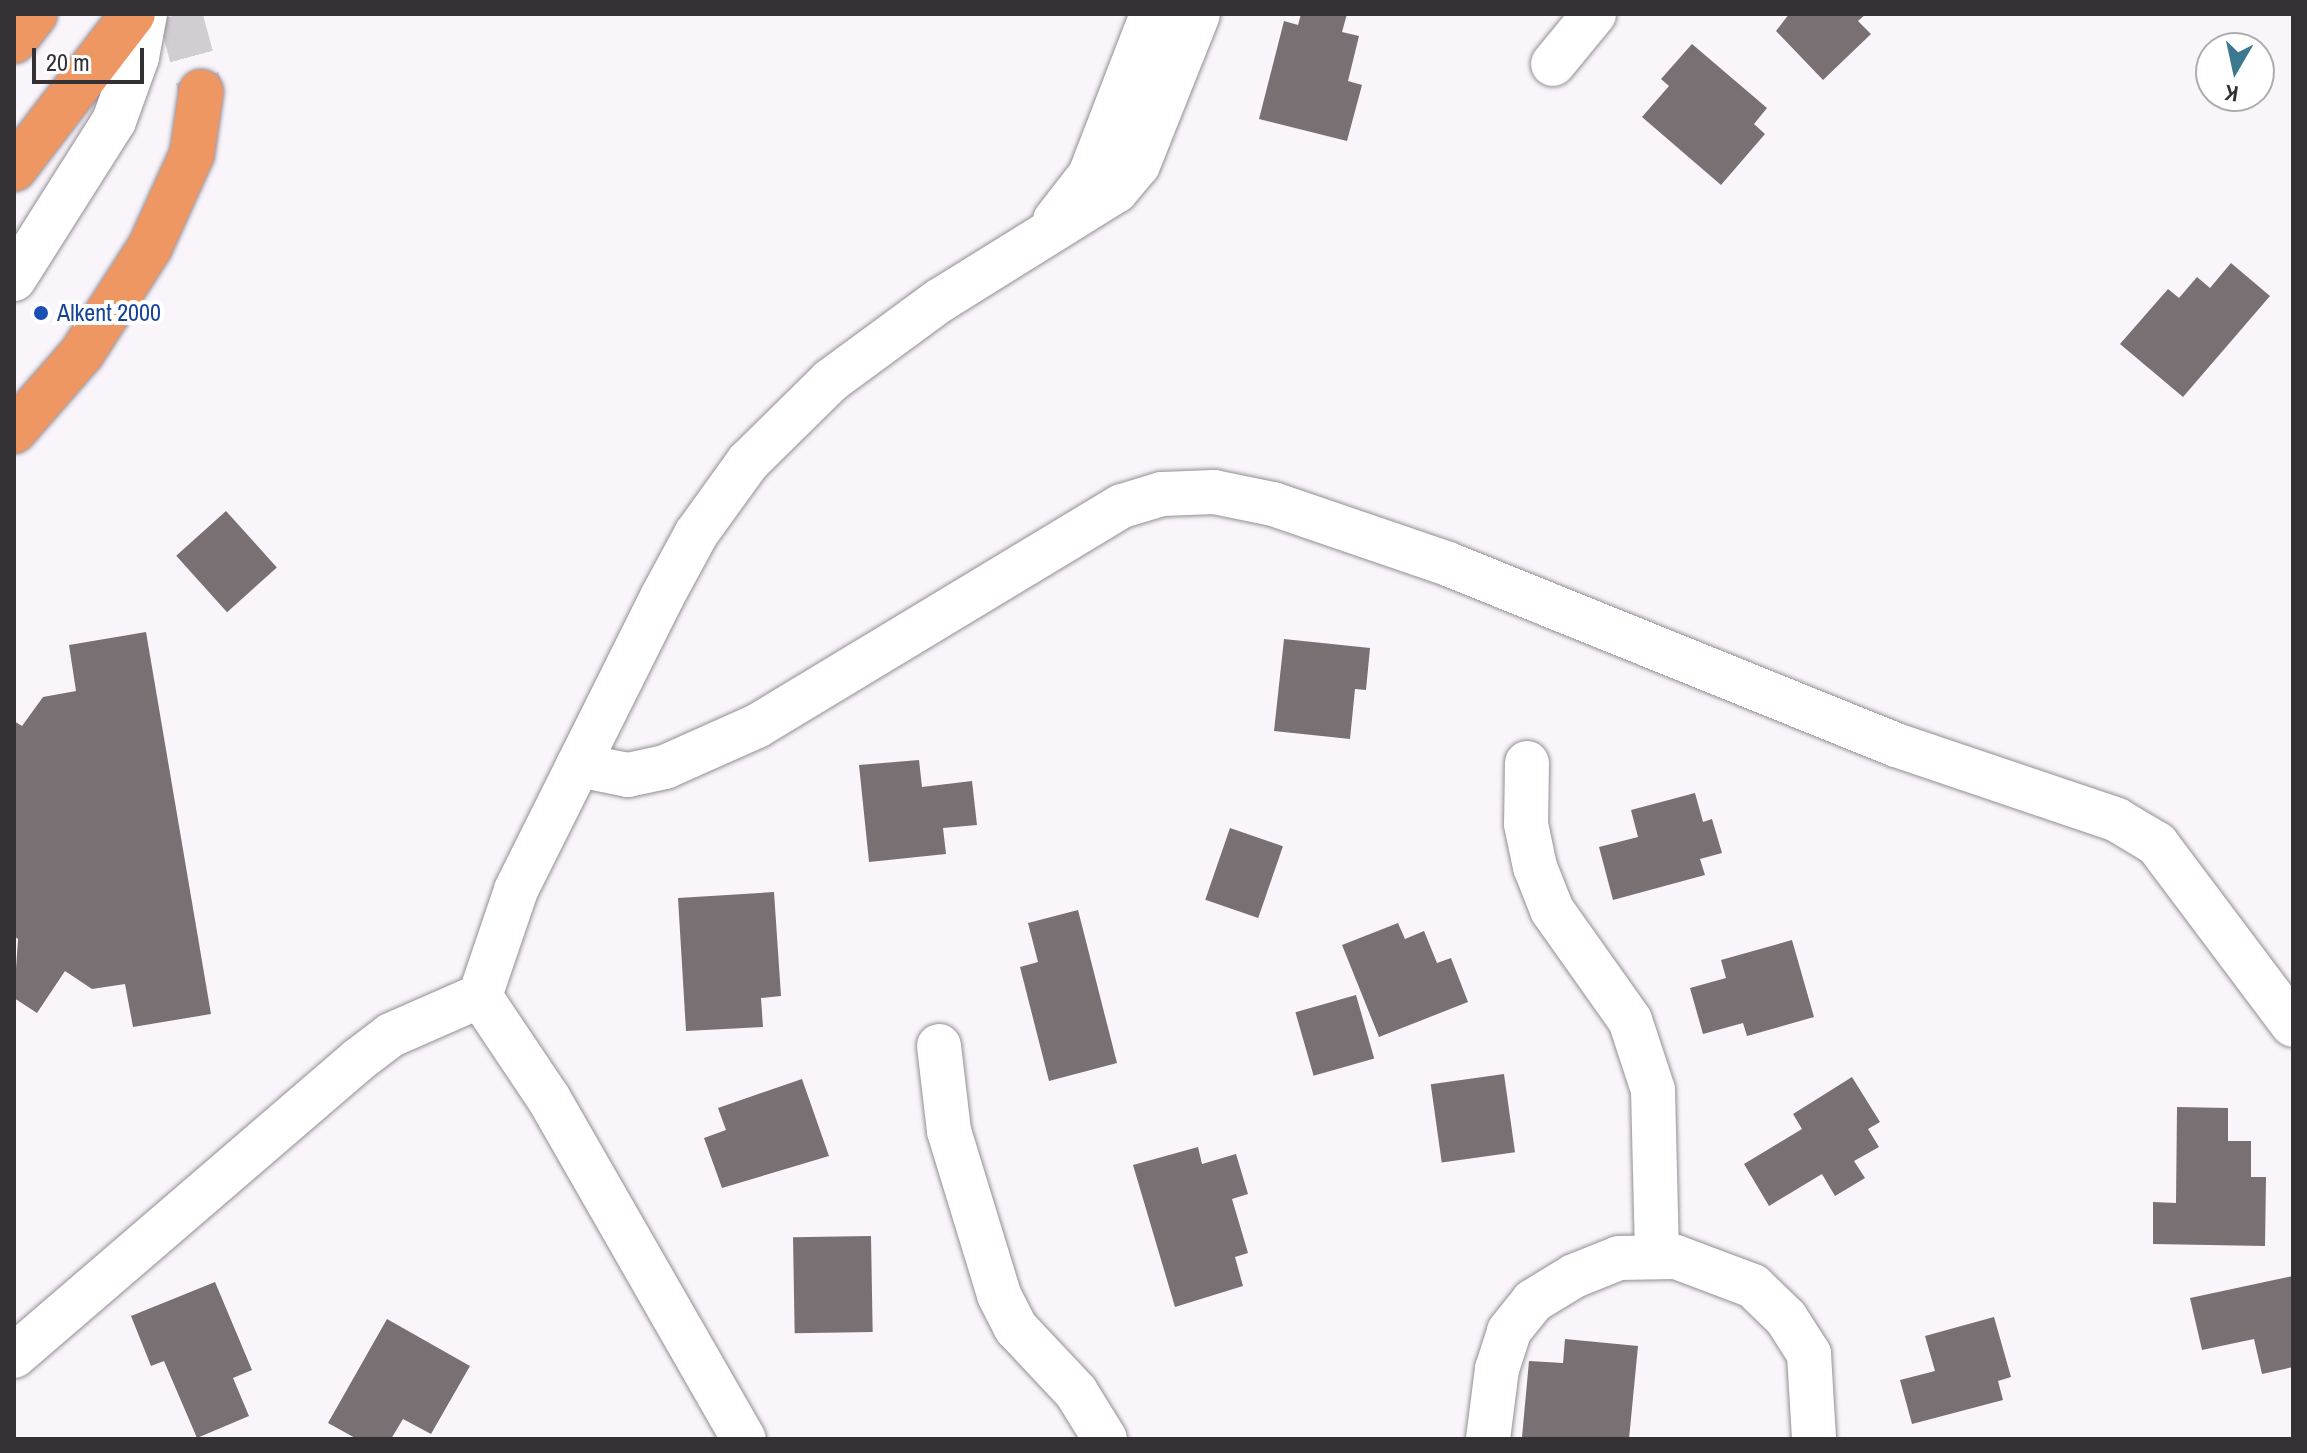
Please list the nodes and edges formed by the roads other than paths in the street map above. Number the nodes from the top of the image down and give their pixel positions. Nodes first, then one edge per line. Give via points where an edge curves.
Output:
1 (35, 14) edge
2 (133, 14) edge
3 (145, 14) edge
4 (1152, 14) edge
5 (1198, 14) edge
6 (1594, 14) edge
7 (14, 41) edge
8 (1553, 64) dead end
9 (201, 92) tunnel mouth
10 (14, 169) edge
11 (1037, 241) junction
12 (14, 279) edge
13 (14, 431) edge
14 (1527, 763) dead end
15 (578, 765) junction
16 (480, 996) junction
17 (2293, 1025) edge
18 (939, 1046) dead end
19 (1657, 1257) junction
20 (14, 1356) edge
21 (744, 1439) edge
22 (1105, 1439) edge
23 (1488, 1439) edge
24 (1814, 1439) edge

1 - 7 highway
2 - 10 highway
3 - 12 street via 137,57 114,121
4 - 11 street via 1090,175
5 - 11 street via 1138,165 1095,207
6 - 8 street
9 - 13 highway via 192,154 150,247 82,353
11 - 15 street via 939,301 830,381 748,462 696,534
14 - 19 street via 1526,824 1535,867 1552,910 1630,1020 1653,1090
15 - 16 street via 516,890
15 - 17 street via 628,775 665,767 757,726 1122,506 1162,494 1214,492 1273,504 1448,564 1896,745 2117,820 2157,844
16 - 20 street via 403,1029 358,1060
16 - 21 street via 549,1099
18 - 22 street via 949,1131 999,1295 1016,1328 1076,1392
19 - 23 street via 1619,1258 1574,1276 1533,1301 1509,1331 1497,1369
19 - 24 street via 1715,1268 1753,1286 1786,1318 1809,1354

